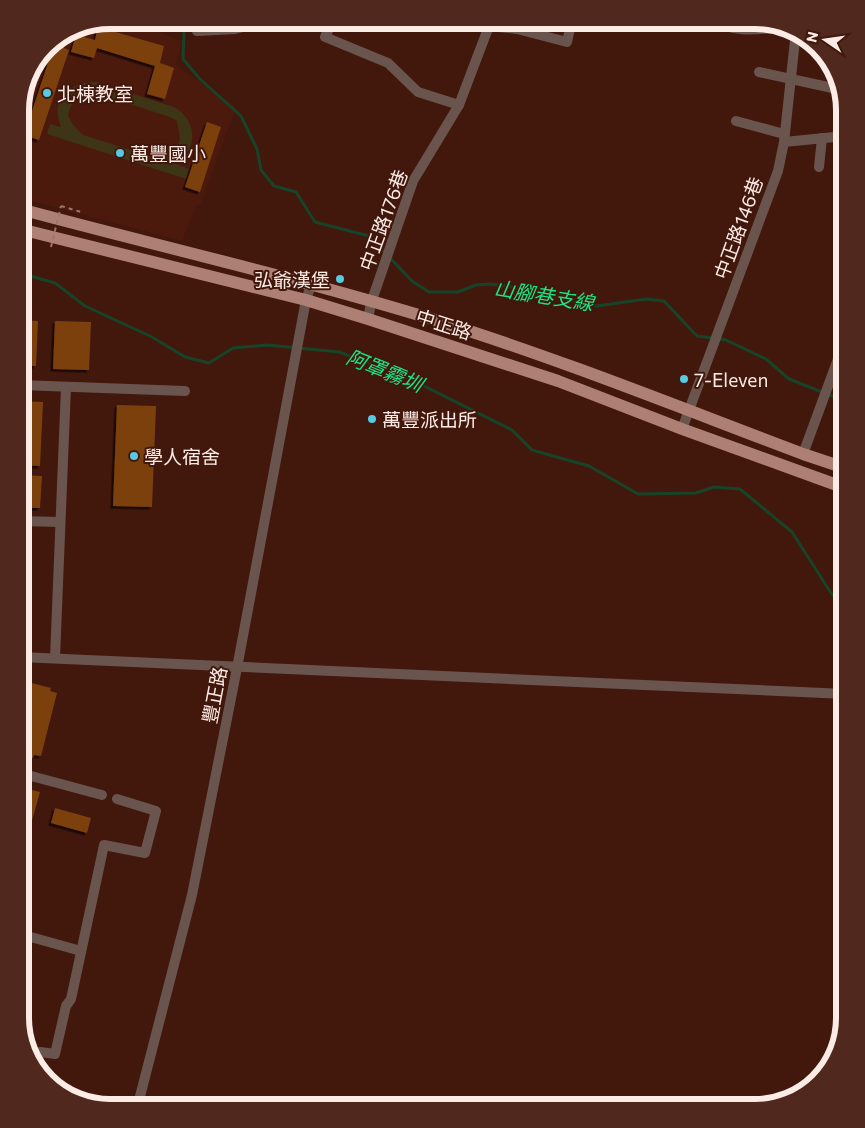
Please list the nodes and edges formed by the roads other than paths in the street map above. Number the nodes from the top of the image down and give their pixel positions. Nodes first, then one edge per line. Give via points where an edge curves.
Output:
1 (235, 29) edge
2 (328, 29) edge
3 (488, 29) edge
4 (530, 29) edge
5 (570, 29) edge
6 (738, 29) edge
7 (758, 29) edge
8 (197, 31) dead end
9 (795, 40) edge
10 (759, 72) dead end
11 (790, 79) junction
12 (833, 88) edge
13 (459, 105) junction
14 (736, 121) dead end
15 (836, 137) edge
16 (784, 138) junction
17 (822, 138) junction
18 (819, 167) dead end
19 (29, 211) edge
20 (29, 231) edge
21 (311, 285) junction
22 (306, 300) junction
23 (371, 302) junction
24 (368, 319) junction
25 (836, 364) edge
26 (29, 385) edge
27 (66, 387) junction
28 (185, 391) dead end
29 (689, 411) junction
30 (682, 429) junction
31 (803, 454) junction
32 (836, 465) edge
33 (836, 485) edge
34 (29, 521) edge
35 (60, 522) junction
36 (29, 657) edge
37 (55, 658) junction
38 (238, 668) junction
39 (836, 694) edge
40 (29, 775) edge
41 (102, 795) dead end
42 (117, 799) dead end
43 (29, 937) edge
44 (81, 951) junction
45 (37, 1054) edge
46 (139, 1099) edge

1 - 8 street
2 - 13 street via 324,37 388,63 418,92
3 - 13 street, 中正路176巷
4 - 5 street via 567,42
6 - 7 street
9 - 11 street, 中正路146巷
10 - 11 street
11 - 12 street
11 - 16 street, 中正路146巷
13 - 23 street, 中正路176巷 via 413,181
14 - 16 street
15 - 17 street
16 - 17 street
16 - 29 street, 中正路146巷 via 778,171
17 - 18 street
19 - 21 main road, 中正路
20 - 22 main road, 中正路
21 - 22 street, 豐正路
21 - 23 main road, 中正路
22 - 24 main road, 中正路
22 - 38 street, 豐正路
23 - 24 street, 中正路176巷
23 - 29 main road, 中正路 via 530,352
24 - 30 main road, 中正路 via 558,381
25 - 31 street
26 - 27 street
27 - 28 street
27 - 35 street
29 - 30 street, 中正路146巷
29 - 31 main road, 中正路
30 - 33 main road, 中正路
31 - 32 main road, 中正路
34 - 35 street
35 - 37 street
36 - 37 street
37 - 38 street
38 - 39 street
38 - 46 street, 豐正路 via 192,895
40 - 41 street
42 - 44 street via 156,810 145,853 104,845
43 - 44 street
44 - 45 street via 55,1054

